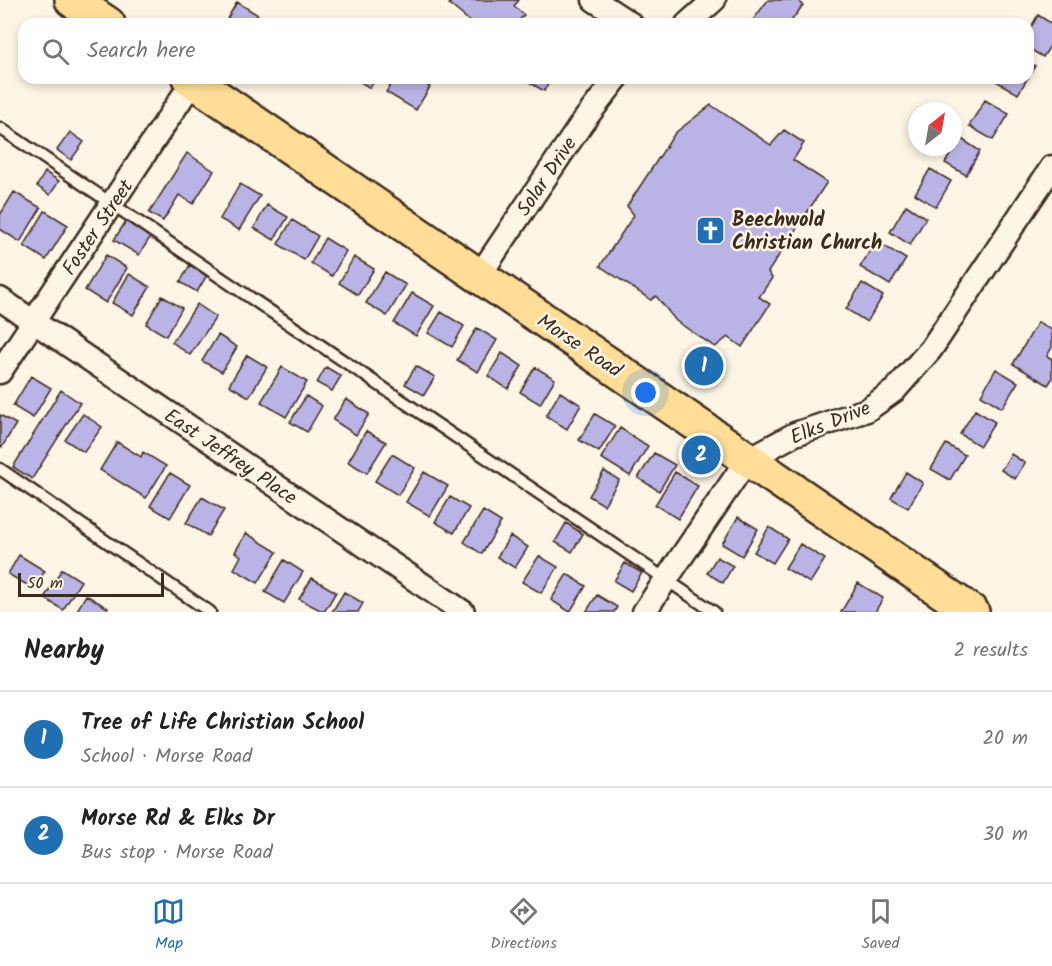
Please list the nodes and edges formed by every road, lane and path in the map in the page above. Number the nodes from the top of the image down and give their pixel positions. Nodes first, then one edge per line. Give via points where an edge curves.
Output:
1 (72, 0) edge
2 (594, 0) edge
3 (714, 0) edge
4 (99, 18) edge
5 (622, 18) edge
6 (694, 18) edge
7 (188, 84) edge
8 (198, 84) edge
9 (612, 84) edge
10 (0, 128) edge
11 (1052, 167) edge
12 (112, 204) junction
13 (480, 276) junction
14 (0, 299) edge
15 (33, 322) junction
16 (0, 372) edge
17 (747, 460) junction
18 (0, 469) edge
19 (666, 579) junction
20 (210, 612) edge
21 (463, 612) edge
22 (644, 612) edge
23 (714, 612) edge
24 (972, 612) edge

1 - 4 main road
2 - 5 street
3 - 6 street
7 - 12 street, Foster Street
8 - 13 main road, Morse Road
9 - 13 street, Solar Drive via 577,130
10 - 12 lane
11 - 17 street, Elks Drive via 931,350 895,390 867,410 795,434
12 - 15 street, Foster Street
12 - 19 lane
13 - 17 main road, Morse Road
14 - 15 street, East Jeffrey Place
15 - 16 street, Foster Street
15 - 21 street, East Jeffrey Place
17 - 19 street, Elks Drive
17 - 24 main road, Morse Road
18 - 20 lane
19 - 22 street, Elks Drive
19 - 23 lane

